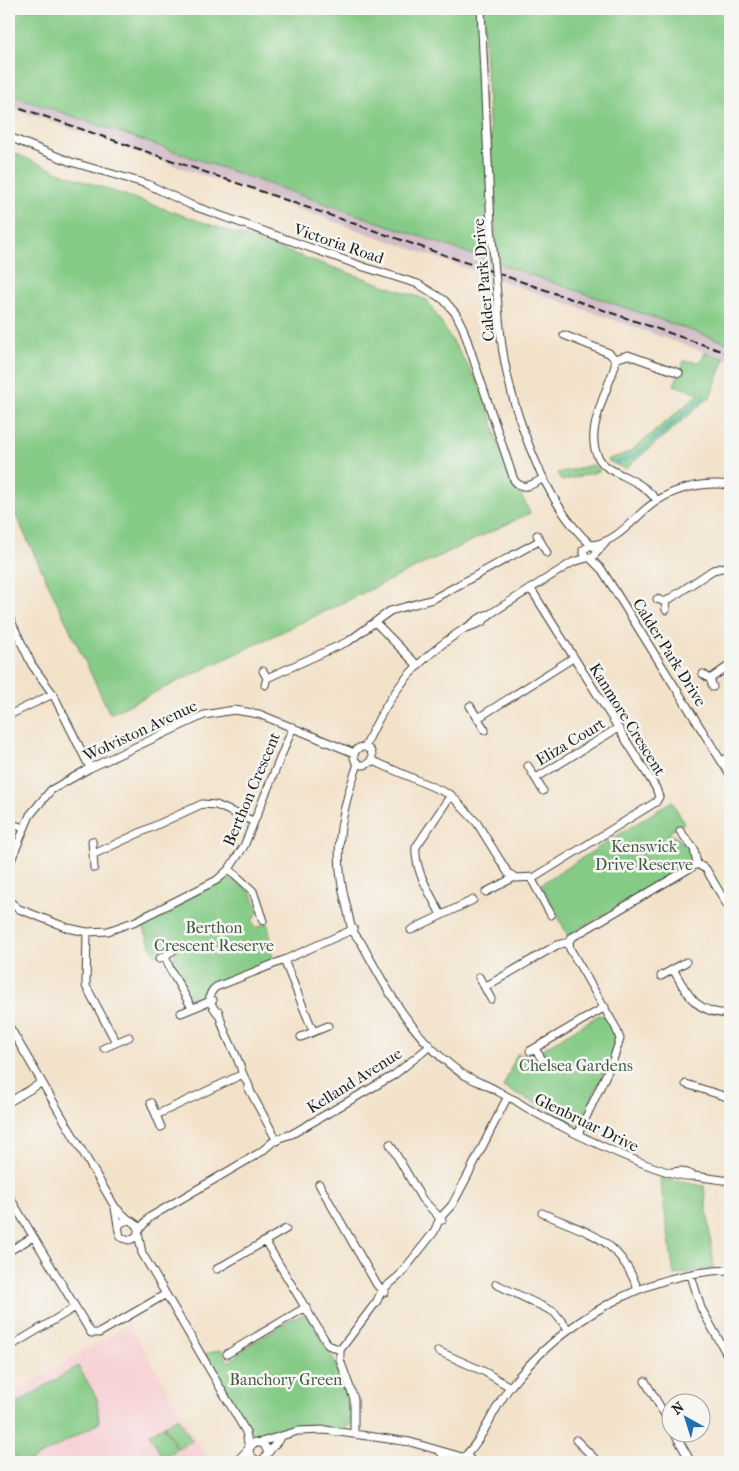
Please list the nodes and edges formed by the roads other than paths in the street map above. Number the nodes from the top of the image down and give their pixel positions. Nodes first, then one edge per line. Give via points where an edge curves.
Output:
1 (481, 9) edge
2 (9, 137) edge
3 (564, 335) dead end
4 (615, 359) junction
5 (679, 373) dead end
6 (544, 478) junction
7 (730, 485) edge
8 (657, 500) junction
9 (578, 532) junction
10 (606, 541) junction
11 (591, 545) junction
12 (584, 550) junction
13 (547, 554) dead end
14 (593, 556) junction
15 (573, 562) junction
16 (730, 568) edge
17 (531, 588) junction
18 (666, 610) dead end
19 (9, 616) edge
20 (376, 622) junction
21 (574, 658) junction
22 (417, 665) junction
23 (730, 665) edge
24 (263, 671) dead end
25 (703, 674) dead end
26 (710, 678) junction
27 (713, 687) dead end
28 (53, 694) junction
29 (470, 706) dead end
30 (9, 715) edge
31 (478, 718) junction
32 (293, 727) junction
33 (618, 728) junction
34 (485, 730) dead end
35 (365, 747) junction
36 (354, 753) junction
37 (730, 756) edge
38 (371, 760) junction
39 (722, 761) junction
40 (358, 764) junction
41 (528, 766) dead end
42 (90, 768) junction
43 (730, 775) edge
44 (536, 778) junction
45 (544, 791) dead end
46 (451, 795) junction
47 (253, 821) junction
48 (9, 823) edge
49 (24, 828) junction
50 (680, 831) dead end
51 (92, 841) dead end
52 (94, 854) junction
53 (697, 864) junction
54 (9, 865) edge
55 (94, 868) dead end
56 (229, 869) junction
57 (513, 878) junction
58 (531, 878) junction
59 (486, 892) dead end
60 (473, 900) dead end
61 (9, 901) edge
62 (9, 908) edge
63 (19, 909) junction
64 (730, 910) edge
65 (442, 915) junction
66 (551, 915) dead end
67 (262, 922) dead end
68 (352, 930) junction
69 (411, 930) dead end
70 (87, 932) junction
71 (569, 942) junction
72 (174, 950) dead end
73 (284, 960) junction
74 (686, 962) dead end
75 (673, 969) junction
76 (661, 976) dead end
77 (479, 977) dead end
78 (485, 987) junction
79 (491, 999) dead end
80 (211, 1000) junction
81 (605, 1007) junction
82 (192, 1008) junction
83 (181, 1013) dead end
84 (730, 1014) edge
85 (9, 1026) edge
86 (328, 1026) dead end
87 (314, 1031) junction
88 (129, 1036) dead end
89 (301, 1037) dead end
90 (116, 1042) junction
91 (429, 1047) junction
92 (104, 1048) dead end
93 (543, 1062) dead end
94 (241, 1074) junction
95 (40, 1084) junction
96 (686, 1084) dead end
97 (730, 1098) edge
98 (506, 1100) junction
99 (9, 1102) edge
100 (151, 1103) dead end
101 (156, 1114) junction
102 (161, 1127) dead end
103 (578, 1134) junction
104 (277, 1140) junction
105 (390, 1144) dead end
106 (730, 1181) edge
107 (319, 1184) dead end
108 (9, 1196) edge
109 (115, 1207) junction
110 (542, 1213) dead end
111 (150, 1217) junction
112 (442, 1219) junction
113 (129, 1220) junction
114 (118, 1227) junction
115 (286, 1228) dead end
116 (138, 1232) junction
117 (33, 1237) junction
118 (126, 1240) junction
119 (265, 1241) junction
120 (9, 1252) edge
121 (142, 1253) junction
122 (217, 1269) dead end
123 (730, 1270) edge
124 (690, 1275) junction
125 (496, 1284) dead end
126 (384, 1290) junction
127 (638, 1290) junction
128 (166, 1294) junction
129 (306, 1306) junction
130 (74, 1308) junction
131 (568, 1330) junction
132 (9, 1347) edge
133 (338, 1349) junction
134 (438, 1351) dead end
135 (227, 1354) dead end
136 (730, 1360) edge
137 (644, 1381) dead end
138 (510, 1388) junction
139 (662, 1411) edge
140 (246, 1432) junction
141 (354, 1433) junction
142 (282, 1436) junction
143 (576, 1440) dead end
144 (260, 1442) junction
145 (681, 1444) edge
146 (249, 1449) junction
147 (441, 1452) junction
148 (268, 1453) junction
149 (255, 1460) junction
150 (465, 1460) edge
151 (236, 1462) edge
152 (452, 1462) edge
153 (598, 1462) edge
154 (691, 1462) edge

1 - 6 street, Calder Park Drive, bridge via 491,226 500,329 515,407
2 - 6 street, Victoria Road via 71,162 147,184 191,205 418,284 436,294 452,309 463,328 514,480 526,487
3 - 4 street via 609,352
4 - 5 street via 628,356
4 - 8 street via 594,428 594,448 604,465 642,485
6 - 9 street, Calder Park Drive
7 - 8 street via 694,486
8 - 10 street
9 - 11 street, Calder Park Drive
9 - 12 street, Calder Park Drive
10 - 11 street
10 - 14 street
11 - 12 street
11 - 14 street, Calder Park Drive
12 - 14 street, Calder Park Drive
12 - 15 street
13 - 20 street via 538,538 433,599 397,608
14 - 15 street
14 - 39 street, Calder Park Drive
15 - 17 street
16 - 18 street via 713,570 661,601
17 - 21 street, Kanmore Crescent
17 - 22 street via 482,622 442,644
19 - 28 street via 32,665
20 - 22 street
20 - 24 street via 339,646 266,682
21 - 31 street
21 - 33 street, Kanmore Crescent
22 - 35 street via 387,702
23 - 26 street
25 - 26 street
26 - 27 street
28 - 30 street
28 - 42 street
29 - 31 street
31 - 34 street
32 - 36 street, Wolviston Avenue
32 - 42 street, Wolviston Avenue via 252,712 211,713
32 - 47 street, Berthon Crescent
33 - 44 street, Eliza Court
33 - 58 street, Kanmore Crescent via 656,788 658,799
35 - 36 street
35 - 38 street via 370,751
36 - 40 street
37 - 39 street
38 - 40 street via 364,765
38 - 46 street
39 - 43 street, Calder Park Drive
40 - 68 street via 345,802 339,847 340,875 353,920
41 - 44 street, Eliza Court
42 - 49 street, Wolviston Avenue via 51,790 30,815
44 - 45 street, Eliza Court
46 - 57 street via 477,823
46 - 65 street via 416,847 415,857
47 - 52 street via 216,805 202,804
47 - 56 street, Berthon Crescent via 244,846
48 - 49 street
49 - 54 street, Wolviston Avenue
50 - 53 street via 694,849
51 - 52 street
52 - 55 street
53 - 64 street via 706,869
53 - 71 street via 576,933
56 - 67 street via 253,891
56 - 70 street, Berthon Crescent via 206,887 136,921 108,931
57 - 58 street
57 - 59 street
58 - 66 street
60 - 65 street
61 - 63 street, Berthon Crescent
62 - 63 street, Berthon Crescent
63 - 70 street, Berthon Crescent
65 - 69 street
68 - 73 street
68 - 91 street via 361,938 403,1016
70 - 90 street via 86,986
71 - 78 street via 557,945
71 - 81 street via 570,949
72 - 82 street via 162,957
73 - 80 street via 226,984
73 - 87 street
74 - 75 street
75 - 76 street
75 - 84 street via 698,1006 716,1014
77 - 78 street
78 - 79 street
80 - 82 street
80 - 94 street via 240,1062
81 - 93 street via 532,1050
81 - 103 street via 620,1039 608,1073
82 - 83 street
85 - 95 street via 39,1075
86 - 87 street
87 - 89 street
88 - 90 street
90 - 92 street
91 - 98 street via 463,1074
91 - 104 street, Kelland Avenue via 394,1075 285,1141
94 - 101 street
94 - 104 street
95 - 99 street
95 - 109 street via 47,1089
96 - 97 street
98 - 103 street, Glenbruar Drive
98 - 112 street via 450,1214
100 - 101 street
101 - 102 street
103 - 106 street, Glenbruar Drive via 628,1159 685,1178 694,1176
104 - 111 street, Kelland Avenue via 273,1148
105 - 112 street via 422,1199
107 - 126 street via 375,1281
108 - 117 street
109 - 113 street
109 - 114 street
110 - 127 street via 615,1249 631,1271
111 - 113 street, Kelland Avenue
111 - 116 street, Kelland Avenue
112 - 126 street via 440,1230 430,1238 396,1283
113 - 114 street
113 - 116 street via 137,1225
114 - 118 street via 120,1237
115 - 119 street
116 - 118 street via 132,1240
116 - 121 street
117 - 120 street
117 - 130 street
118 - 121 street
119 - 122 street
119 - 129 street
121 - 128 street
123 - 124 street
124 - 127 street
124 - 136 street via 701,1308
125 - 131 street via 554,1312
126 - 133 street via 380,1303
127 - 131 street via 601,1308
128 - 130 street via 96,1334 88,1331
128 - 140 street
129 - 133 street via 325,1341
129 - 135 street
130 - 132 street
131 - 138 street via 535,1359
133 - 141 street via 354,1399
134 - 138 street via 485,1372
137 - 139 street
138 - 150 street
140 - 144 street
140 - 146 street
141 - 142 street via 311,1430
141 - 147 street via 410,1442
142 - 144 street
142 - 148 street
143 - 153 street
144 - 146 street
144 - 148 street
145 - 154 street
146 - 149 street
146 - 151 street
147 - 150 street
147 - 152 street
148 - 149 street via 264,1459
149 - 151 street

